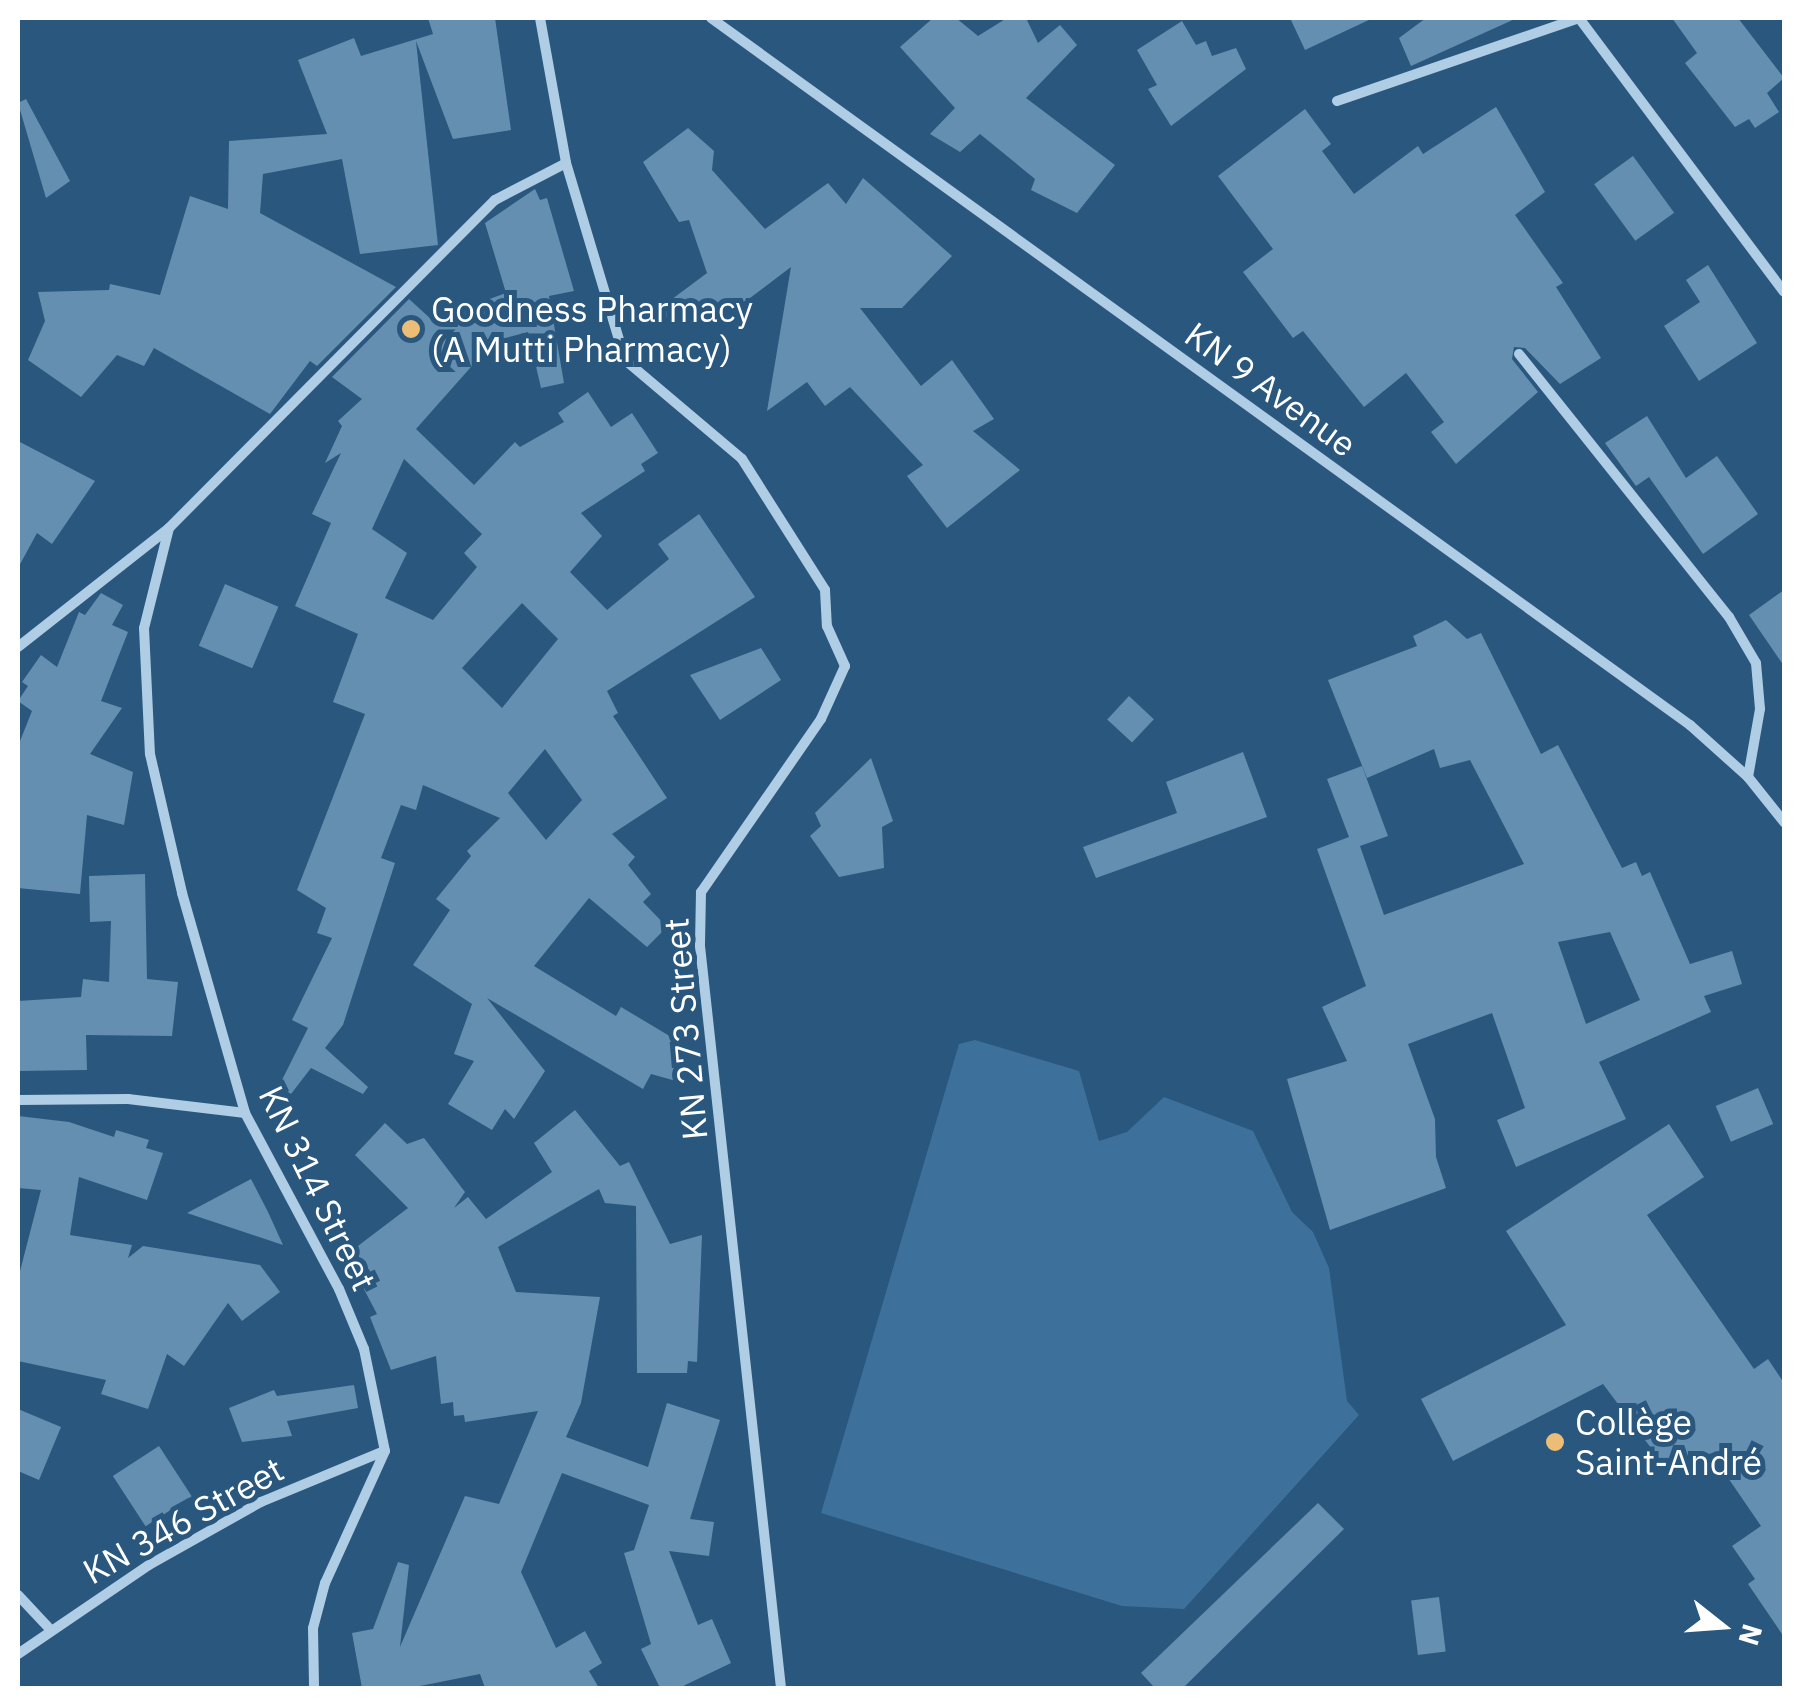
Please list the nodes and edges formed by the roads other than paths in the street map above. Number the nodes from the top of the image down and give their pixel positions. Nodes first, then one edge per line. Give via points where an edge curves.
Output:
1 (540, 18) edge
2 (711, 18) edge
3 (1579, 18) edge
4 (1337, 101) dead end
5 (566, 163) junction
6 (1784, 292) edge
7 (1519, 354) dead end
8 (169, 528) junction
9 (18, 646) edge
10 (1748, 777) junction
11 (1784, 822) edge
12 (18, 1100) edge
13 (245, 1113) junction
14 (384, 1450) junction
15 (18, 1595) edge
16 (49, 1628) junction
17 (18, 1654) edge
18 (314, 1688) edge
19 (781, 1688) edge

1 - 5 street, KN 273 Street
2 - 10 street, KN 9 Avenue via 1690,725
3 - 4 street
3 - 6 street
5 - 8 street via 495,200
5 - 19 street, KN 273 Street via 625,360 742,459 825,590 827,626 845,666 811,734 701,892 700,946
7 - 10 street via 1729,617 1756,663 1760,709
8 - 9 street
8 - 13 street, KN 314 Street via 144,628 150,754
10 - 11 street, KN 9 Avenue
12 - 13 street via 128,1099
13 - 14 street, KN 314 Street via 340,1289 364,1349
14 - 16 street, KN 346 Street via 261,1502
14 - 18 street via 325,1583 313,1628
15 - 16 street
16 - 17 street, KN 346 Street

